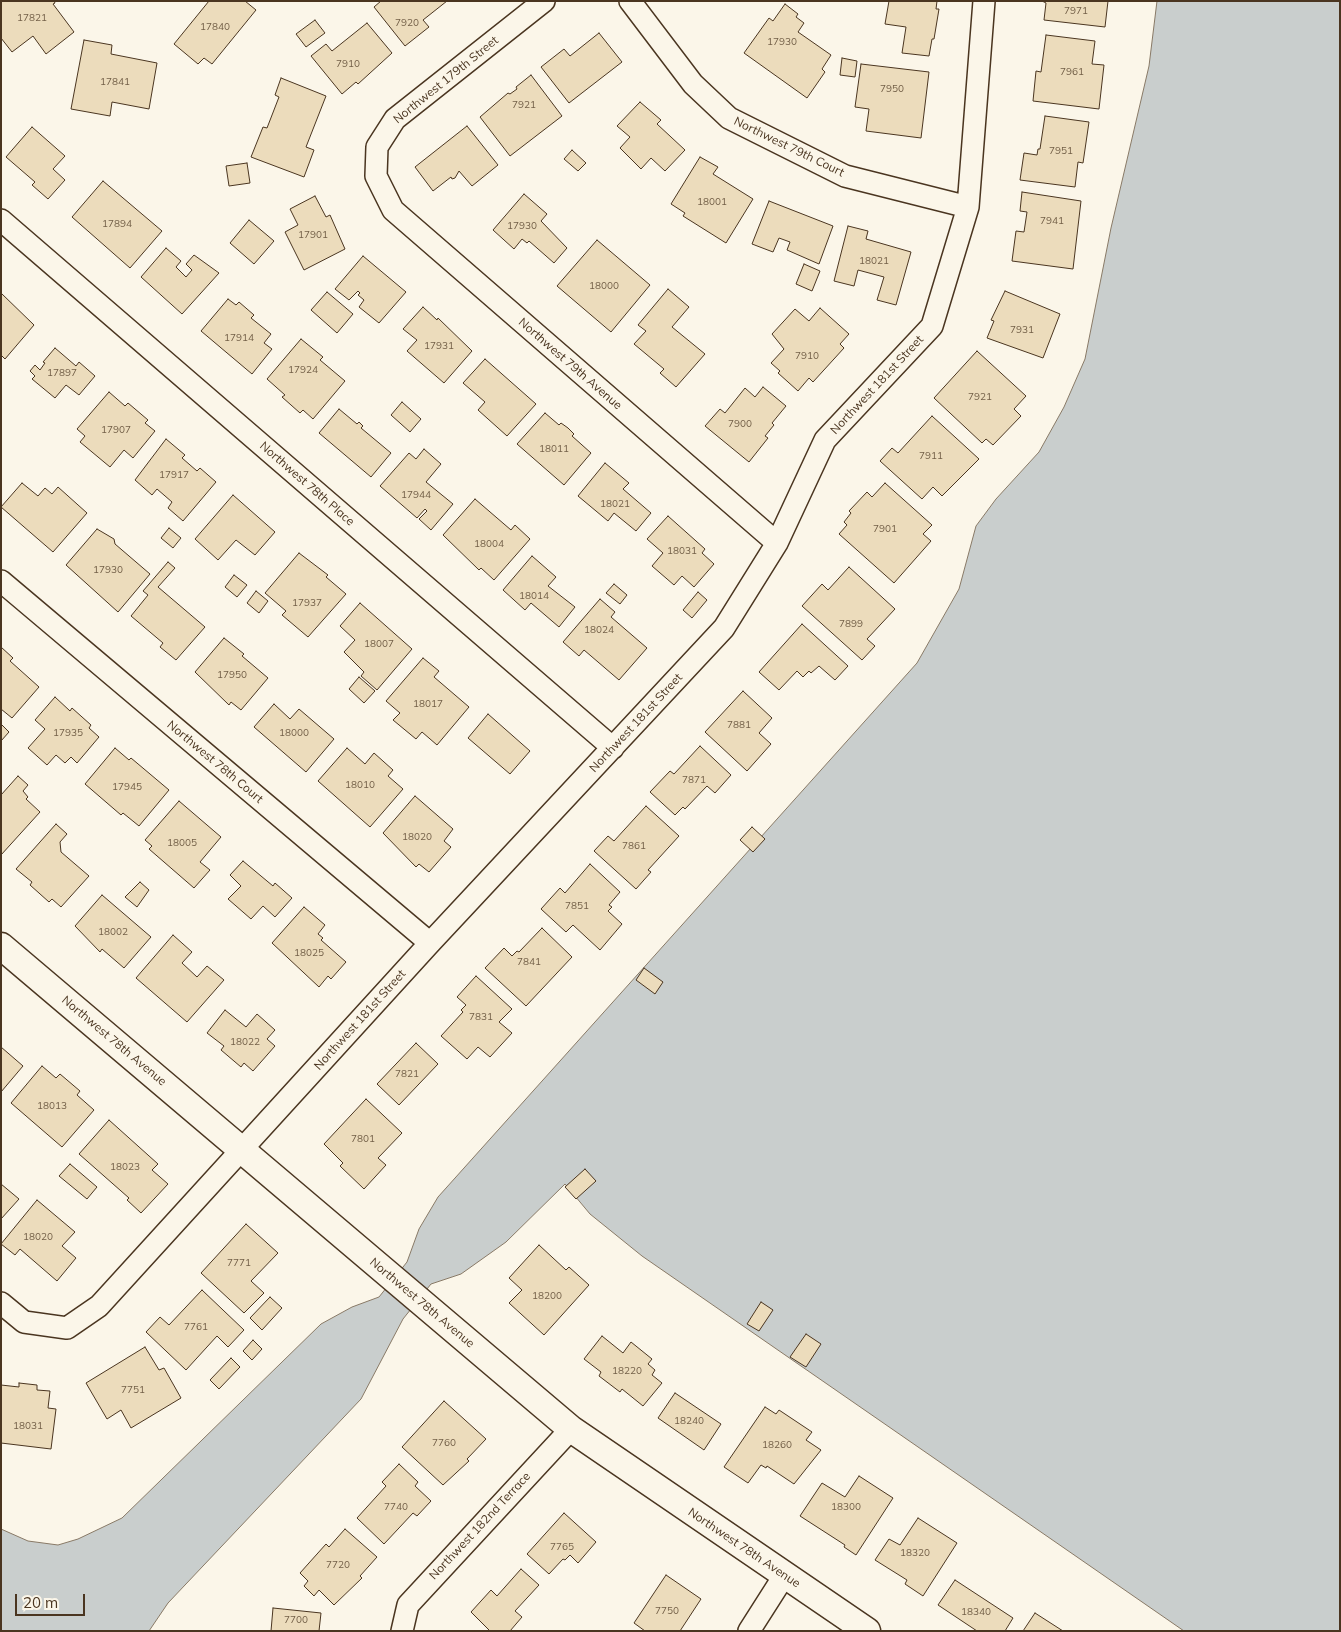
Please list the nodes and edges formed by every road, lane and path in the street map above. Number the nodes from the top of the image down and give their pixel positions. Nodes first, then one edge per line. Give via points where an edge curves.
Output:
1 (544, 1) edge
2 (630, 1) edge
3 (984, 1) edge
4 (376, 176) joint
5 (968, 207) junction
6 (1, 220) edge
7 (776, 543) junction
8 (1, 581) edge
9 (613, 748) junction
10 (430, 943) junction
11 (1, 946) edge
12 (242, 1148) junction
13 (1, 1304) edge
14 (571, 1428) junction
15 (784, 1576) junction
16 (402, 1631) edge
17 (749, 1631) edge
18 (867, 1631) edge

1 - 4 street, Northwest 179th Street via 395,119 378,147
2 - 5 street, Northwest 79th Court via 693,84 729,118 845,176
3 - 5 street, Northwest 181st Street
4 - 7 street, Northwest 79th Avenue via 393,210
5 - 7 street, Northwest 181st Street via 932,326 825,440
6 - 9 street, Northwest 78th Place
7 - 9 street, Northwest 181st Street via 724,628
8 - 10 street, Northwest 78th Court
9 - 10 street, Northwest 181st Street
10 - 12 street, Northwest 181st Street
11 - 12 street, Northwest 78th Avenue
12 - 13 street, Northwest 181st Street via 99,1306 67,1328 24,1322
12 - 14 street, Northwest 78th Avenue
14 - 15 street, Northwest 78th Avenue
14 - 16 street, Northwest 182nd Terrace via 408,1605
15 - 17 street
15 - 18 street, Northwest 78th Avenue

